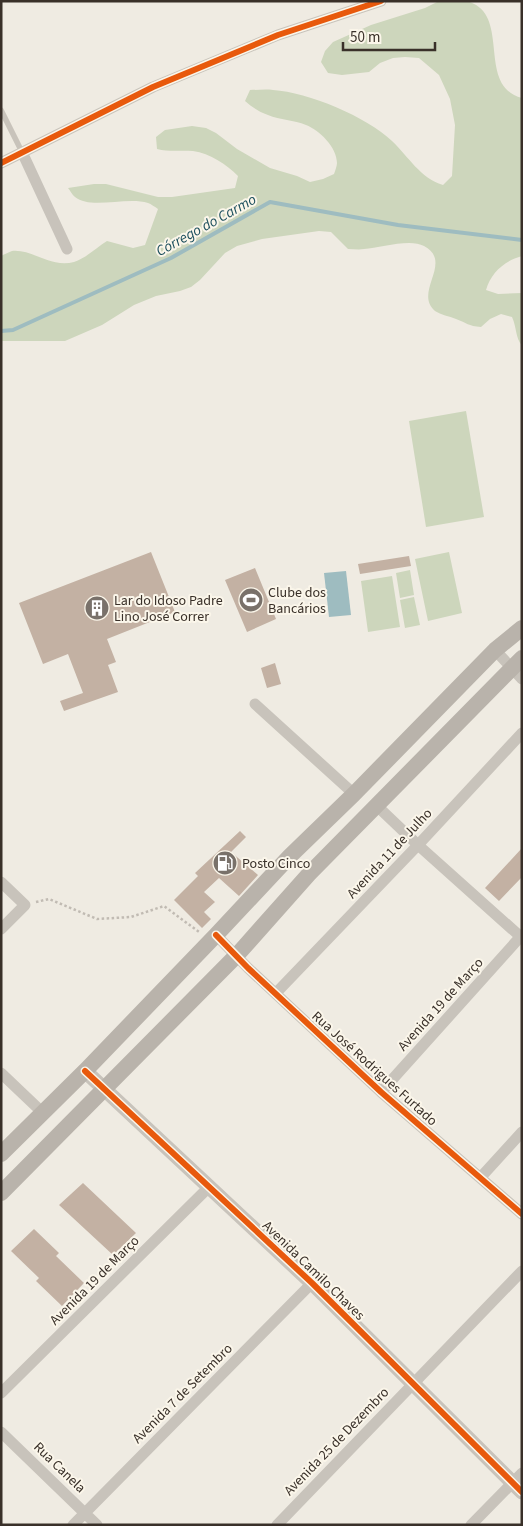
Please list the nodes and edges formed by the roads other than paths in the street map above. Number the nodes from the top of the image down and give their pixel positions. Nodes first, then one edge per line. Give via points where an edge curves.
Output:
1 (381, 1) edge
2 (1, 110) edge
3 (22, 152) junction
4 (1, 162) edge
5 (67, 249) dead end
6 (522, 628) edge
7 (496, 650) junction
8 (518, 669) edge
9 (255, 704) dead end
10 (522, 732) edge
11 (354, 794) junction
12 (376, 805) junction
13 (418, 845) junction
14 (290, 856) junction
15 (308, 874) junction
16 (1, 882) edge
17 (1, 929) edge
18 (210, 934) junction
19 (521, 937) edge
20 (236, 955) junction
21 (276, 993) junction
22 (85, 1071) junction
23 (1, 1073) edge
24 (104, 1089) junction
25 (381, 1092) junction
26 (43, 1113) junction
27 (522, 1132) edge
28 (1, 1154) edge
29 (481, 1178) junction
30 (208, 1187) junction
31 (1, 1193) edge
32 (522, 1214) edge
33 (522, 1271) edge
34 (312, 1283) junction
35 (413, 1383) junction
36 (1, 1393) edge
37 (1, 1432) edge
38 (519, 1482) edge
39 (85, 1512) junction
40 (73, 1525) edge
41 (97, 1525) edge
42 (277, 1525) edge
43 (471, 1525) edge

1 - 3 street via 278,35 162,84
2 - 3 lane
3 - 4 street
3 - 5 street
6 - 7 main road
7 - 8 street
7 - 11 main road
8 - 12 main road
9 - 11 street
10 - 13 street, Avenida 11 de Julho
11 - 14 main road
12 - 13 street
12 - 15 main road
13 - 19 street
13 - 21 street, Avenida 11 de Julho
14 - 15 main road
14 - 18 main road
15 - 20 main road
16 - 17 street via 25,905
18 - 20 street, Rua José Rodrigues Furtado
18 - 22 main road
19 - 25 street, Avenida 19 de Março
20 - 21 street, Rua José Rodrigues Furtado
20 - 24 main road
21 - 25 street, Rua José Rodrigues Furtado
22 - 24 street, Avenida Camilo Chaves
22 - 26 main road
23 - 26 street
24 - 30 street, Avenida Camilo Chaves
24 - 31 main road
25 - 29 street, Rua José Rodrigues Furtado
26 - 28 main road
27 - 29 street
29 - 32 street, Rua José Rodrigues Furtado
30 - 34 street, Avenida Camilo Chaves
30 - 36 street, Avenida 19 de Março
33 - 35 street, Avenida 25 de Dezembro
34 - 35 street, Avenida Camilo Chaves
34 - 39 street, Avenida 7 de Setembro
35 - 38 street, Avenida Camilo Chaves
35 - 42 street, Avenida 25 de Dezembro
37 - 39 street, Rua Canela
38 - 43 street
39 - 40 street, Avenida 7 de Setembro
39 - 41 street, Rua Canela

